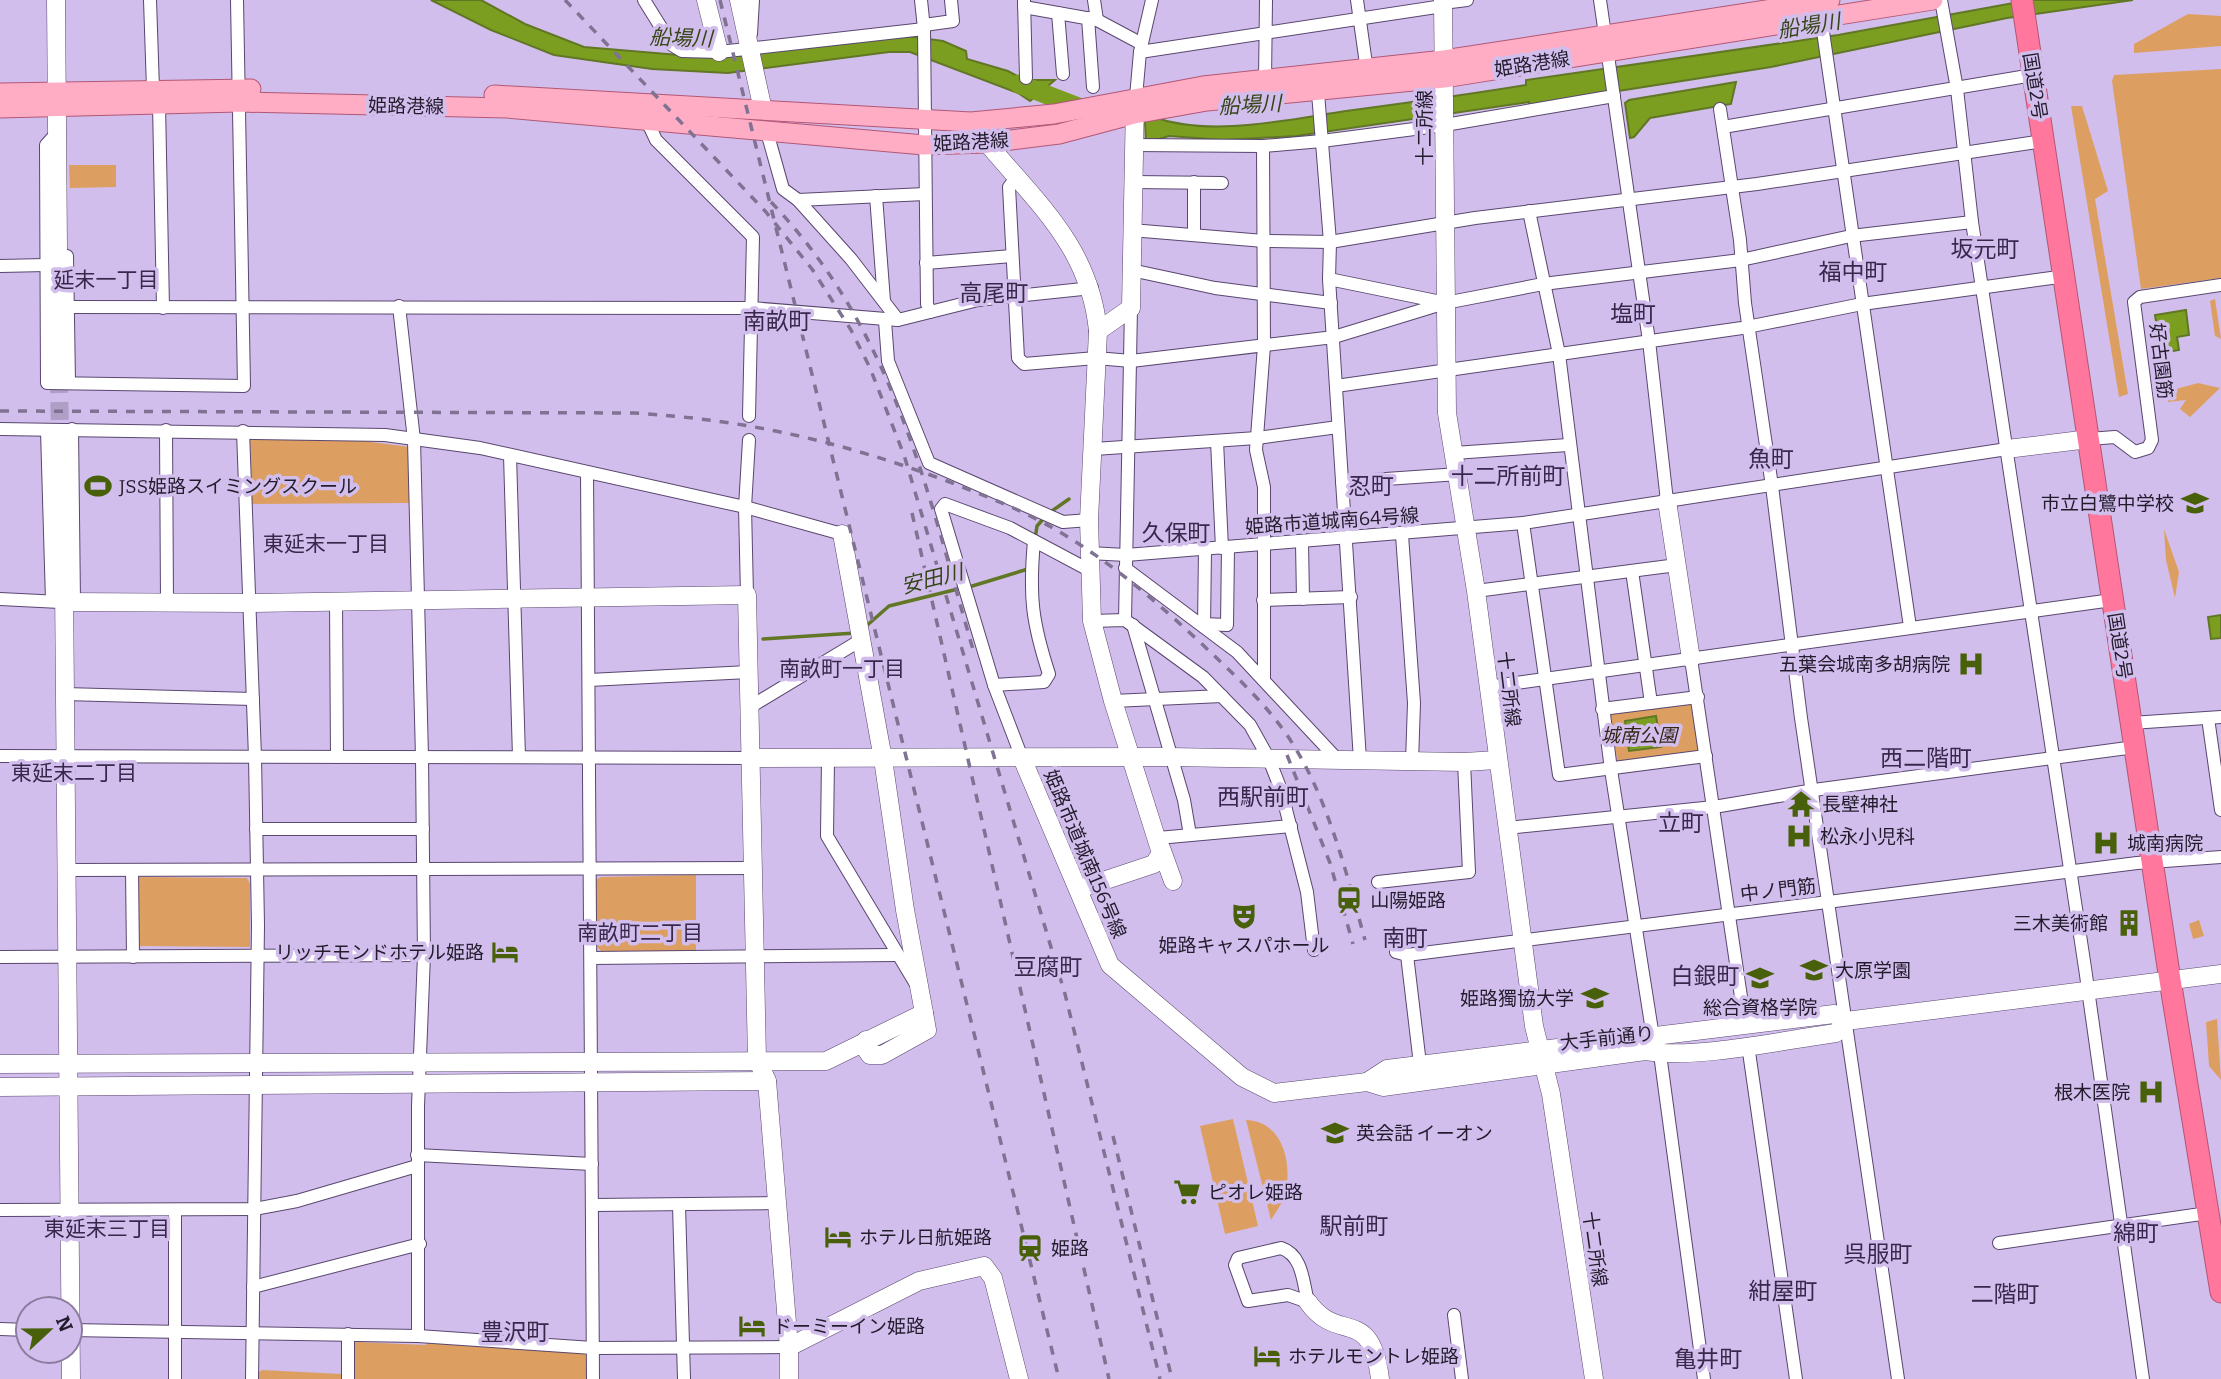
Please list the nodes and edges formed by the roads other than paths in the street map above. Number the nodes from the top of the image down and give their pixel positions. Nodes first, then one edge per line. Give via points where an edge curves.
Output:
1 (56, 0) edge
2 (150, 0) edge
3 (237, 0) edge
4 (644, 0) edge
5 (706, 0) edge
6 (739, 0) edge
7 (753, 0) edge
8 (921, 0) edge
9 (951, 0) edge
10 (1094, 0) edge
11 (1152, 0) edge
12 (1266, 0) edge
13 (1357, 0) edge
14 (1467, 0) edge
15 (1600, 0) edge
16 (1443, 3) edge
17 (1024, 4) edge
18 (1940, 4) edge
19 (1755, 6) edge
20 (2024, 9) edge
21 (1823, 11) edge
22 (1058, 13) junction
23 (1360, 18) junction
24 (1093, 19) junction
25 (924, 29) junction
26 (1267, 34) junction
27 (1141, 48) junction
28 (750, 49) junction
29 (1607, 51) junction
30 (719, 52) junction
31 (1367, 71) junction
32 (1063, 74) dead end
33 (2033, 75) junction
34 (1444, 77) junction
35 (1026, 78) dead end
36 (1265, 80) junction
37 (1093, 86) dead end
38 (1957, 89) junction
39 (0, 93) edge
40 (239, 96) junction
41 (1614, 96) junction
42 (156, 97) junction
43 (56, 99) junction
44 (1320, 102) junction
45 (1135, 105) junction
46 (0, 108) edge
47 (1720, 109) dead end
48 (1836, 109) junction
49 (763, 110) junction
50 (923, 120) junction
51 (647, 121) junction
52 (1445, 125) junction
53 (1723, 127) junction
54 (767, 132) junction
55 (55, 135) junction
56 (1322, 141) junction
57 (2043, 141) junction
58 (987, 144) junction
59 (924, 145) junction
60 (1134, 145) junction
61 (1263, 146) junction
62 (1964, 154) junction
63 (1843, 171) junction
64 (1016, 178) junction
65 (1133, 182) junction
66 (1194, 183) junction
67 (1222, 183) dead end
68 (1731, 184) junction
69 (925, 194) junction
70 (876, 196) junction
71 (1628, 199) junction
72 (798, 200) junction
73 (1529, 211) junction
74 (1972, 222) junction
75 (1444, 225) junction
76 (1131, 230) junction
77 (1194, 235) junction
78 (1851, 236) junction
79 (1264, 241) junction
80 (1330, 242) junction
81 (1012, 256) junction
82 (1741, 260) junction
83 (926, 263) junction
84 (46, 265) junction
85 (0, 266) edge
86 (1131, 270) junction
87 (1638, 273) junction
88 (2066, 276) junction
89 (1329, 279) junction
90 (1543, 284) junction
91 (2221, 285) edge
92 (1092, 288) junction
93 (1983, 288) junction
94 (1264, 293) junction
95 (1014, 297) junction
96 (884, 302) junction
97 (1331, 303) junction
98 (1445, 303) junction
99 (1862, 304) junction
100 (399, 306) junction
101 (68, 307) junction
102 (163, 308) junction
103 (241, 308) junction
104 (751, 308) junction
105 (1130, 308) junction
106 (930, 312) junction
107 (892, 320) junction
108 (1749, 326) junction
109 (1098, 331) junction
110 (1334, 337) junction
111 (1649, 341) junction
112 (1264, 346) junction
113 (1559, 354) junction
114 (1096, 358) junction
115 (1131, 361) junction
116 (1446, 372) junction
117 (59, 380) junction
118 (1336, 387) junction
119 (749, 416) dead end
120 (1338, 427) junction
121 (0, 429) edge
122 (166, 430) junction
123 (243, 431) junction
124 (59, 433) junction
125 (1256, 438) junction
126 (2088, 439) junction
127 (414, 440) junction
128 (749, 440) dead end
129 (1217, 441) junction
130 (1568, 445) junction
131 (1126, 447) junction
132 (1094, 449) junction
133 (2007, 449) junction
134 (1454, 453) junction
135 (510, 455) junction
136 (1889, 466) junction
137 (587, 472) junction
138 (1459, 474) junction
139 (1342, 482) junction
140 (1772, 486) junction
141 (1667, 501) junction
142 (745, 507) junction
143 (1577, 515) junction
144 (1089, 520) junction
145 (1523, 523) junction
146 (1467, 530) junction
147 (842, 534) joint
148 (1402, 535) junction
149 (1347, 540) junction
150 (1034, 541) junction
151 (1302, 543) junction
152 (1262, 545) junction
153 (1225, 548) junction
154 (1205, 549) junction
155 (1126, 561) junction
156 (1089, 562) junction
157 (1677, 565) junction
158 (1632, 570) junction
159 (1586, 576) junction
160 (1532, 584) junction
161 (1476, 591) junction
162 (747, 594) junction
163 (1351, 597) junction
164 (517, 598) junction
165 (589, 598) junction
166 (0, 599) edge
167 (419, 599) junction
168 (1303, 599) junction
169 (1263, 600) junction
170 (2112, 600) junction
171 (336, 601) junction
172 (63, 602) junction
173 (167, 602) junction
174 (248, 603) junction
175 (2031, 612) junction
176 (1092, 621) junction
177 (1129, 622) junction
178 (1204, 626) junction
179 (1910, 627) junction
180 (861, 640) junction
181 (1792, 644) junction
182 (1691, 659) junction
183 (1645, 666) junction
184 (749, 672) junction
185 (1598, 672) junction
186 (589, 680) junction
187 (1264, 680) junction
188 (1544, 680) junction
189 (994, 685) junction
190 (1487, 687) junction
191 (64, 694) junction
192 (1222, 696) junction
193 (1698, 697) junction
194 (253, 699) junction
195 (1153, 699) junction
196 (1113, 701) junction
197 (1651, 703) junction
198 (750, 707) junction
199 (1602, 709) junction
200 (2214, 717) edge
201 (2132, 723) junction
202 (2135, 747) junction
203 (0, 756) edge
204 (1706, 756) junction
205 (65, 757) junction
206 (255, 757) junction
207 (337, 757) junction
208 (422, 757) junction
209 (519, 757) junction
210 (1170, 757) junction
211 (752, 758) junction
212 (1022, 758) junction
213 (1133, 758) junction
214 (828, 759) junction
215 (883, 759) junction
216 (1269, 759) junction
217 (1337, 759) junction
218 (588, 760) junction
219 (1360, 760) junction
220 (1497, 760) junction
221 (2054, 760) junction
222 (1412, 762) junction
223 (1464, 762) junction
224 (2218, 769) edge
225 (1611, 770) junction
226 (1814, 790) junction
227 (1714, 807) junction
228 (2221, 810) edge
229 (1618, 817) junction
230 (1291, 826) junction
231 (1507, 828) junction
232 (256, 829) junction
233 (423, 829) junction
234 (1190, 835) junction
235 (1160, 843) junction
236 (2221, 857) edge
237 (2153, 862) junction
238 (754, 868) junction
239 (66, 870) junction
240 (132, 870) junction
241 (590, 870) junction
242 (423, 871) junction
243 (257, 872) junction
244 (2070, 873) junction
245 (1172, 881) dead end
246 (1378, 882) dead end
247 (1079, 889) junction
248 (1830, 902) junction
249 (1730, 915) junction
250 (1634, 928) junction
251 (1522, 939) junction
252 (1314, 950) dead end
253 (258, 955) junction
254 (424, 955) junction
255 (755, 955) junction
256 (896, 955) junction
257 (0, 957) edge
258 (68, 957) junction
259 (133, 957) junction
260 (592, 958) junction
261 (2221, 974) edge
262 (2170, 980) junction
263 (919, 989) junction
264 (2088, 991) junction
265 (1846, 1021) junction
266 (1745, 1024) junction
267 (1653, 1037) junction
268 (1748, 1045) junction
269 (1660, 1054) junction
270 (1541, 1058) junction
271 (757, 1059) junction
272 (590, 1062) junction
273 (419, 1063) junction
274 (69, 1064) junction
275 (257, 1064) junction
276 (1420, 1064) junction
277 (0, 1065) edge
278 (590, 1082) junction
279 (767, 1082) junction
280 (1367, 1082) junction
281 (419, 1083) junction
282 (257, 1084) junction
283 (1254, 1084) joint
284 (0, 1087) edge
285 (69, 1087) junction
286 (417, 1161) junction
287 (592, 1164) junction
288 (778, 1203) junction
289 (593, 1205) junction
290 (679, 1205) junction
291 (254, 1209) junction
292 (0, 1210) edge
293 (70, 1210) junction
294 (175, 1210) junction
295 (2208, 1213) junction
296 (2121, 1225) junction
297 (1999, 1243) dead end
298 (420, 1244) junction
299 (253, 1287) junction
300 (2221, 1292) edge
301 (70, 1295) edge
302 (1308, 1302) junction
303 (1454, 1315) dead end
304 (84, 1330) edge
305 (174, 1331) junction
306 (253, 1332) junction
307 (348, 1334) junction
308 (418, 1336) junction
309 (789, 1346) junction
310 (683, 1347) junction
311 (593, 1348) junction
312 (175, 1379) edge
313 (252, 1379) edge
314 (348, 1379) edge
315 (593, 1379) edge
316 (684, 1379) edge
317 (789, 1379) edge
318 (1019, 1379) edge
319 (1380, 1379) edge
320 (1462, 1379) edge
321 (1594, 1379) edge
322 (1704, 1379) edge
323 (1796, 1379) edge
324 (1898, 1379) edge
325 (2143, 1379) edge

1 - 43 street
2 - 42 street
3 - 40 street
4 - 30 street via 672,45 682,51
5 - 30 street
6 - 28 street
7 - 28 street
8 - 25 street
9 - 25 street via 953,21
10 - 24 street
11 - 27 street
12 - 26 street
13 - 23 street
14 - 16 street
15 - 29 street
16 - 23 street
16 - 34 street, 十二所線
17 - 22 street
17 - 35 street
18 - 21 main road, 姫路港線
18 - 38 street
19 - 21 main road, 姫路港線
19 - 29 main road, 姫路港線
20 - 33 highway, 国道2号
21 - 29 main road, 姫路港線
21 - 48 street
22 - 24 street
22 - 32 street
23 - 26 street
23 - 31 street
24 - 27 street
24 - 37 street
25 - 28 street
25 - 50 street
26 - 27 street
26 - 36 street
27 - 45 street
28 - 30 street
28 - 49 street
29 - 34 main road, 姫路港線
29 - 41 street
31 - 34 main road, 姫路港線
31 - 36 main road, 姫路港線
33 - 38 street
33 - 57 highway, 国道2号
34 - 44 main road, 姫路港線
34 - 52 street, 十二所線
36 - 45 main road, 姫路港線
38 - 48 street
38 - 62 street
39 - 43 main road, 姫路港線
40 - 42 main road, 姫路港線
40 - 49 main road, 姫路港線 via 513,95
40 - 51 main road, 姫路港線 via 507,108
40 - 103 street
41 - 52 street
41 - 71 street
42 - 43 main road, 姫路港線
42 - 102 street
43 - 46 main road, 姫路港線
43 - 55 street
44 - 45 main road, 姫路港線
44 - 56 street
45 - 50 main road, 姫路港線 via 971,122
45 - 58 main road, 姫路港線 via 1059,134
45 - 60 street
47 - 53 street
48 - 53 street
48 - 63 street
49 - 50 main road, 姫路港線
50 - 59 street
51 - 54 main road, 姫路港線
51 - 104 street via 656,140 753,237
52 - 56 street
52 - 75 street, 十二所線
53 - 68 street
54 - 59 main road, 姫路港線
54 - 72 street via 783,189
55 - 84 street via 46,145
55 - 101 street via 64,145
55 - 117 street
56 - 61 street
56 - 80 street
57 - 62 street
57 - 88 highway, 国道2号
58 - 59 main road, 姫路港線
58 - 64 street
59 - 69 street
60 - 61 street
60 - 65 street
61 - 79 street
62 - 63 street
62 - 74 street
63 - 68 street
63 - 78 street
64 - 81 street via 1009,187
64 - 92 street via 1058,227
65 - 66 street
65 - 76 street
66 - 67 street
66 - 77 street
68 - 71 street
68 - 82 street
69 - 70 street
69 - 83 street
70 - 72 street
70 - 96 street
71 - 73 street
71 - 87 street
72 - 96 street
73 - 75 street
73 - 90 street
74 - 78 street
74 - 93 street
75 - 80 street
75 - 98 street, 十二所線
76 - 77 street
76 - 86 street
77 - 79 street
78 - 82 street
78 - 99 street
79 - 80 street
79 - 94 street
80 - 89 street
81 - 83 street
81 - 95 street
82 - 87 street
82 - 108 street
83 - 106 street
84 - 85 street
84 - 117 street
86 - 94 street
86 - 105 street
87 - 90 street
87 - 111 street
88 - 93 street
88 - 126 highway, 国道2号
89 - 97 street
89 - 98 street
90 - 98 street
90 - 113 street
91 - 126 street, 好古園筋 via 2140,297 2134,302 2152,440 2148,448 2135,452 2115,438
92 - 95 street
92 - 109 street
93 - 99 street
93 - 133 street
94 - 97 street
94 - 112 street
95 - 106 street
95 - 114 street via 1018,358 1024,364
96 - 107 street
97 - 110 street
98 - 110 street
98 - 116 street, 十二所線
99 - 108 street
99 - 136 street
100 - 103 street
100 - 104 street
100 - 127 street
101 - 102 street
101 - 117 street
102 - 103 street
103 - 117 street via 244,386
104 - 107 street
104 - 119 street
105 - 109 street
105 - 115 street
106 - 107 street
107 - 144 street via 888,361 929,463 1063,522
108 - 111 street
108 - 140 street
109 - 114 street
110 - 112 street
110 - 118 street
111 - 113 street
111 - 141 street
112 - 115 street
112 - 125 street
113 - 116 street
113 - 130 street
114 - 115 street
114 - 132 street
115 - 131 street
116 - 118 street
116 - 134 street, 十二所線
118 - 120 street
120 - 125 street
120 - 139 street
121 - 124 street
122 - 123 street
122 - 124 street
122 - 173 street
123 - 127 street
123 - 174 street
124 - 172 street
125 - 129 street
125 - 152 street via 1264,487
126 - 133 street
126 - 170 highway, 国道2号
127 - 135 street
127 - 167 street
128 - 142 street
129 - 131 street
129 - 153 street
130 - 134 street
130 - 143 street
131 - 132 street
131 - 155 street
132 - 144 street
133 - 136 street, 姫路市道城南64号線
133 - 175 street
134 - 138 street, 十二所線
135 - 137 street
135 - 164 street
136 - 140 street, 姫路市道城南64号線
136 - 179 street
137 - 142 street
137 - 165 street
138 - 139 street
138 - 146 street, 十二所線
139 - 149 street
140 - 141 street, 姫路市道城南64号線
140 - 181 street
141 - 143 street, 姫路市道城南64号線
141 - 157 street
142 - 147 street
142 - 162 street
143 - 145 street, 姫路市道城南64号線
143 - 159 street
144 - 156 street
145 - 146 street, 姫路市道城南64号線
145 - 160 street
146 - 148 street, 姫路市道城南64号線
146 - 161 street, 十二所線
147 - 180 street
148 - 149 street, 姫路市道城南64号線
148 - 222 street via 1414,703
149 - 151 street, 姫路市道城南64号線
149 - 163 street
150 - 156 street
150 - 189 street via 1034,626 1049,674 1044,682
150 - 189 street via 945,504 941,509
151 - 152 street, 姫路市道城南64号線
151 - 168 street
152 - 153 street, 姫路市道城南64号線
152 - 169 street
153 - 154 street, 姫路市道城南64号線
153 - 178 street via 1227,625
154 - 155 street, 姫路市道城南64号線
154 - 178 street
155 - 156 street, 姫路市道城南64号線
155 - 177 street
155 - 178 street
156 - 176 street
157 - 158 street
157 - 182 street
158 - 159 street
158 - 183 street
159 - 160 street
159 - 185 street
160 - 161 street
160 - 188 street
161 - 190 street, 十二所線
162 - 165 street
162 - 184 street
163 - 168 street
163 - 219 street
164 - 165 street
164 - 167 street
164 - 209 street
165 - 186 street
166 - 172 street
167 - 171 street
167 - 208 street
168 - 169 street
169 - 187 street
170 - 175 street
170 - 201 highway, 国道2号
171 - 174 street
171 - 207 street
172 - 173 street
172 - 191 street
173 - 174 street
174 - 194 street
175 - 179 street
175 - 221 street
176 - 177 street
176 - 196 street
177 - 192 street via 1184,661
177 - 195 street
178 - 187 street
179 - 181 street
180 - 198 street
180 - 215 street
181 - 182 street
181 - 226 street
182 - 183 street
182 - 193 street
183 - 185 street
183 - 197 street
184 - 186 street
184 - 198 street
185 - 188 street
185 - 199 street
186 - 218 street
187 - 217 street
188 - 190 street
188 - 225 street via 1559,775
189 - 212 street
190 - 220 street, 十二所線
191 - 194 street
191 - 205 street
192 - 195 street
192 - 216 street via 1250,724
193 - 197 street
193 - 204 street
194 - 206 street
195 - 196 street
195 - 210 street
196 - 213 street
197 - 199 street
198 - 211 street
199 - 225 street
200 - 201 street
200 - 224 street
201 - 202 highway, 国道2号
202 - 221 street
202 - 237 highway, 国道2号
203 - 205 street
204 - 225 street
204 - 227 street
205 - 206 street
205 - 239 street
206 - 207 street
206 - 232 street
207 - 208 street
208 - 209 street
208 - 233 street
209 - 218 street
210 - 213 street
210 - 216 street
210 - 234 street
211 - 214 street
211 - 218 street
211 - 238 street
212 - 213 street
212 - 215 street
212 - 247 street, 姫路市道城南156号線
213 - 235 street
214 - 215 street
214 - 256 street via 827,836
215 - 263 street
216 - 217 street
216 - 230 street
217 - 219 street
218 - 241 street
219 - 222 street
220 - 223 street
220 - 231 street, 十二所線
221 - 226 street
221 - 244 street
222 - 223 street
223 - 246 street via 1469,872
224 - 228 street
225 - 229 street
226 - 227 street
226 - 248 street
227 - 229 street
227 - 249 street
229 - 231 street
229 - 250 street
230 - 234 street
230 - 252 street via 1307,892
231 - 251 street, 十二所線
232 - 233 street
232 - 243 street
233 - 242 street
234 - 235 street
235 - 245 street
235 - 247 street via 1160,858 1151,865
236 - 237 street, 中ノ門筋
237 - 244 street, 中ノ門筋
237 - 262 highway, 国道2号
238 - 241 street
238 - 255 street
239 - 240 street
239 - 258 street
240 - 243 street
240 - 259 street
241 - 242 street
241 - 260 street
242 - 243 street
242 - 254 street
243 - 253 street
244 - 248 street, 中ノ門筋
244 - 264 street
247 - 283 street, 姫路市道城南156号線 via 1111,965
248 - 249 street, 中ノ門筋
248 - 265 street
249 - 250 street, 中ノ門筋
249 - 266 street
250 - 251 street, 中ノ門筋
250 - 267 street
251 - 270 street, 十二所線
251 - 276 street, 中ノ門筋 via 1402,953
253 - 254 street
253 - 259 street
253 - 275 street
254 - 273 street
255 - 256 street
255 - 260 street
255 - 271 street
256 - 263 street
257 - 258 street
258 - 259 street
258 - 274 street
260 - 272 street
261 - 262 street, 大手前通り
262 - 264 street, 大手前通り
262 - 295 highway, 国道2号
263 - 271 street via 924,1013 825,1060
264 - 265 street, 大手前通り
264 - 296 street
265 - 266 street, 大手前通り via 1834,1014
265 - 268 street, 大手前通り via 1836,1032
265 - 324 street
266 - 267 street, 大手前通り
267 - 270 street, 大手前通り
268 - 269 street, 大手前通り
268 - 323 street
269 - 270 street, 大手前通り via 1645,1051
269 - 322 street
270 - 276 street, 大手前通り
270 - 280 street, 大手前通り via 1383,1087
270 - 321 street, 十二所線 via 1551,1094
271 - 272 street
271 - 279 street
272 - 273 street
272 - 278 street
273 - 275 street
273 - 281 street
274 - 275 street
274 - 277 street
274 - 285 street
275 - 282 street
276 - 280 street, 大手前通り via 1387,1069
278 - 279 street
278 - 281 street
278 - 287 street
279 - 288 street
280 - 283 street, 大手前通り via 1275,1093
281 - 282 street
281 - 286 street
282 - 285 street
282 - 291 street
284 - 285 street
285 - 293 street
286 - 287 street
286 - 291 street via 297,1201
286 - 298 street
287 - 289 street
288 - 290 street
288 - 309 street
289 - 290 street
289 - 311 street
290 - 310 street
291 - 294 street
291 - 299 street
292 - 293 street
293 - 294 street
293 - 301 street
294 - 305 street
295 - 296 street
295 - 300 highway, 国道2号
296 - 297 street
296 - 325 street
298 - 299 street
298 - 308 street
299 - 306 street
302 - 302 street via 1289,1294 1248,1301 1235,1265 1238,1258 1281,1248 1290,1251 1297,1258
302 - 319 street via 1323,1319 1366,1334 1375,1349
303 - 320 street
304 - 305 street
305 - 306 street
305 - 312 street
306 - 307 street
306 - 313 street
307 - 308 street
307 - 314 street
308 - 311 street
309 - 310 street
309 - 317 street
309 - 318 street via 919,1281 984,1266 993,1278
310 - 311 street
310 - 316 street
311 - 315 street

